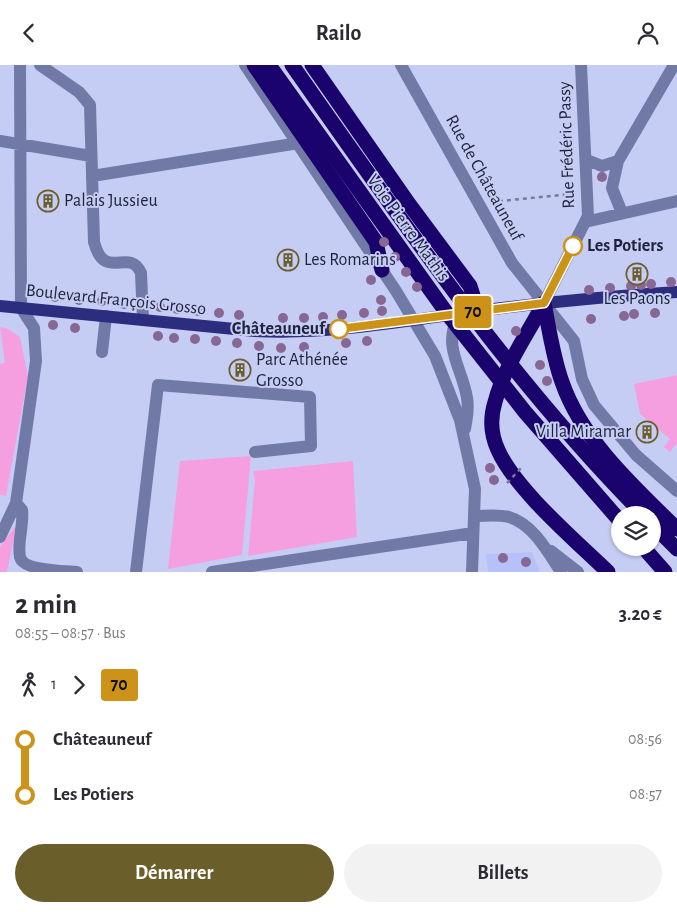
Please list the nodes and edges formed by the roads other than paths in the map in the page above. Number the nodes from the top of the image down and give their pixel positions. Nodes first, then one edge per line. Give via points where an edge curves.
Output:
1 (20, 65) edge
2 (40, 65) edge
3 (245, 65) edge
4 (254, 65) edge
5 (269, 65) edge
6 (292, 65) edge
7 (312, 65) edge
8 (401, 65) edge
9 (581, 65) edge
10 (674, 65) edge
11 (0, 141) edge
12 (299, 143) junction
13 (20, 144) junction
14 (92, 156) junction
15 (586, 160) junction
16 (618, 161) junction
17 (92, 176) junction
18 (677, 201) edge
19 (622, 213) junction
20 (585, 222) junction
21 (382, 270) junction
22 (677, 292) edge
23 (544, 303) junction
24 (0, 306) edge
25 (21, 308) junction
26 (478, 311) junction
27 (461, 314) junction
28 (106, 317) junction
29 (143, 320) junction
30 (416, 321) junction
31 (102, 352) dead end
32 (503, 377) junction
33 (465, 434) junction
34 (255, 452) dead end
35 (677, 491) edge
36 (16, 503) junction
37 (635, 506) edge
38 (611, 511) edge
39 (474, 516) junction
40 (677, 529) edge
41 (473, 533) junction
42 (661, 533) edge
43 (0, 537) edge
44 (545, 547) junction
45 (677, 549) edge
46 (651, 556) edge
47 (603, 568) edge
48 (77, 572) edge
49 (136, 572) edge
50 (212, 572) edge
51 (472, 572) edge
52 (561, 572) edge
53 (578, 572) edge
54 (615, 572) edge
55 (665, 572) edge

1 - 13 street
2 - 14 street via 87,99 91,111
3 - 12 street
4 - 21 highway via 376,242
5 - 38 highway, Voie Pierre Mathis, bridge via 446,312 525,412
6 - 37 highway, Voie Pierre Mathis, bridge via 458,296 541,401
7 - 26 highway via 470,285
8 - 23 street, Rue de Châteauneuf via 516,270
9 - 15 street, Rue Frédéric Passy
10 - 16 street
11 - 13 street
12 - 17 street
12 - 21 street
13 - 14 street
13 - 25 street
14 - 17 street
15 - 16 street via 602,166
15 - 20 street, Rue Frédéric Passy via 588,207
16 - 19 street via 612,188
17 - 29 street via 97,251 106,262 132,262 138,266
18 - 19 street
19 - 20 street
20 - 23 street, Rue Frédéric Passy
21 - 30 street
22 - 23 main road, Boulevard François Grosso
23 - 26 main road, Boulevard François Grosso
23 - 32 highway
23 - 35 street, Rue de Châteauneuf via 574,341 582,379 594,405 631,450
23 - 40 highway via 562,382 573,408 596,443
24 - 25 main road, Boulevard François Grosso
25 - 28 main road, Boulevard François Grosso
25 - 36 street via 34,328 36,361
26 - 27 main road, Boulevard François Grosso
27 - 30 main road, Boulevard François Grosso
27 - 32 highway via 494,334 501,344
27 - 33 street via 453,328 452,342 468,399
28 - 29 main road, Boulevard François Grosso
28 - 31 street
29 - 30 main road, Boulevard François Grosso via 296,333
30 - 33 street via 435,356
32 - 47 highway via 492,415 498,451 514,476
33 - 39 street via 475,489
34 - 49 street via 311,446 310,397 158,385
36 - 43 street
36 - 48 street via 22,510 20,557 25,564
39 - 41 street
39 - 44 street via 509,517 528,529
41 - 50 street
41 - 51 street
42 - 45 highway
44 - 52 street
44 - 53 street
46 - 55 highway
47 - 54 street

